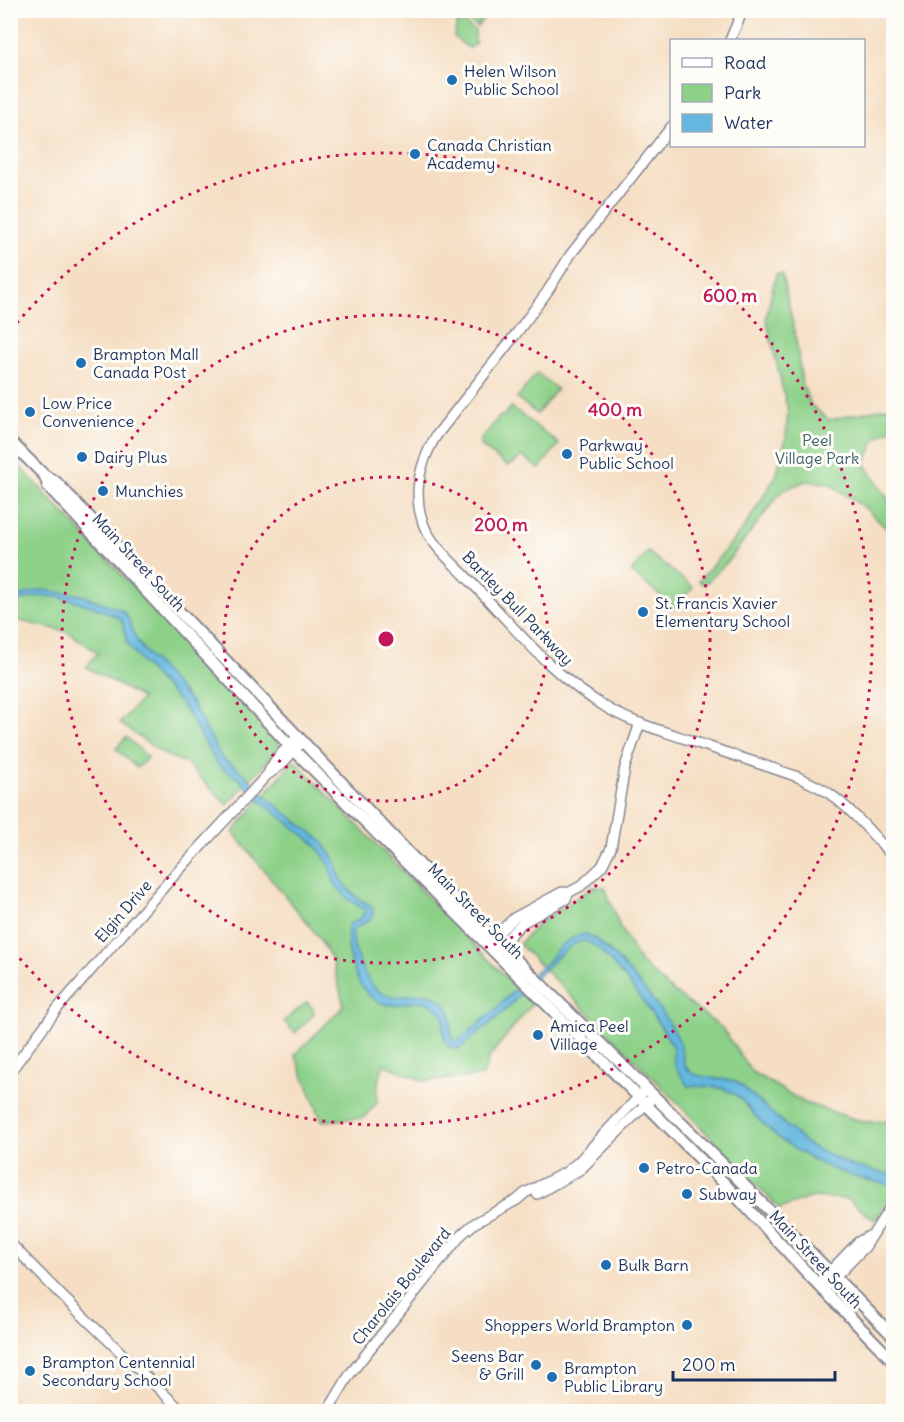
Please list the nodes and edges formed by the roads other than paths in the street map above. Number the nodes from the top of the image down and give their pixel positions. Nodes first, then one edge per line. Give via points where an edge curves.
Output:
1 (743, 10) edge
2 (730, 39) edge
3 (670, 129) edge
4 (10, 441) edge
5 (45, 476) junction
6 (640, 723) junction
7 (300, 738) junction
8 (292, 747) junction
9 (894, 858) edge
10 (494, 944) junction
11 (10, 1072) edge
12 (646, 1097) junction
13 (894, 1201) edge
14 (10, 1243) edge
15 (832, 1275) junction
16 (820, 1287) junction
17 (892, 1335) edge
18 (878, 1346) junction
19 (894, 1362) edge
20 (183, 1412) edge
21 (327, 1412) edge

1 - 2 street
3 - 6 street, Bartley Bull Parkway via 436,436 418,477 423,525 443,553 570,683 611,710
4 - 5 main road, Main Street South
5 - 7 main road, Main Street South via 56,482
5 - 8 main road, Main Street South via 48,486
6 - 9 street, Bartley Bull Parkway via 816,786 846,808
6 - 10 street via 625,767 611,848 602,866 568,893 566,899
7 - 8 street, Elgin Drive
7 - 10 main road, Main Street South
8 - 10 main road, Main Street South
8 - 11 street, Elgin Drive via 276,759 267,776 57,1009
10 - 12 main road, Main Street South
12 - 15 main road, Main Street South
12 - 16 main road, Main Street South
12 - 21 street, Charolais Boulevard via 566,1172 462,1234 350,1374
13 - 15 street via 873,1234 858,1242
14 - 20 street
15 - 16 street
15 - 17 main road, Main Street South
16 - 18 main road, Main Street South
17 - 18 main road
18 - 19 main road, Main Street South

